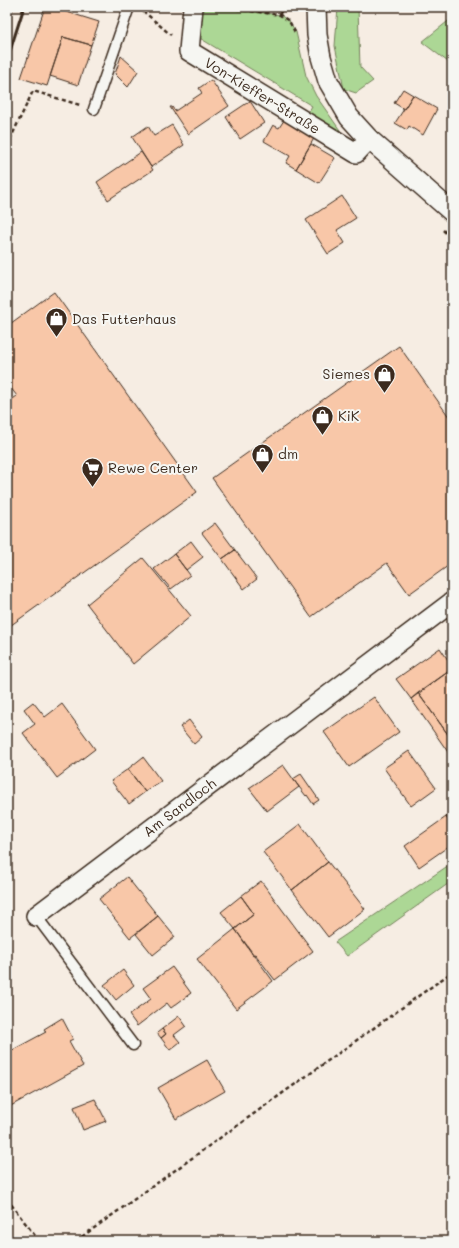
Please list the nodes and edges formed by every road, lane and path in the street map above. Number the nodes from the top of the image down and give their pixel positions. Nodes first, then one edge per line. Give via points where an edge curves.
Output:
1 (129, 7) edge
2 (138, 7) edge
3 (193, 7) edge
4 (223, 7) edge
5 (282, 7) edge
6 (316, 7) edge
7 (280, 14) junction
8 (297, 40) dead end
9 (190, 51) junction
10 (94, 109) joint
11 (369, 140) junction
12 (7, 146) edge
13 (452, 212) edge
14 (452, 602) edge
15 (36, 916) joint
16 (452, 972) edge
17 (133, 1045) dead end
18 (7, 1199) edge
19 (39, 1241) edge
20 (76, 1241) edge

1 - 10 lane
2 - 9 path
3 - 9 street, Von-Kieffer-Straße
4 - 7 path
5 - 7 path
6 - 11 street via 317,35 328,81 349,117
7 - 8 path via 289,21 296,32
9 - 11 street, Von-Kieffer-Straße via 356,153
10 - 12 path via 32,91
11 - 13 street
14 - 15 street, Am Sandloch
15 - 17 lane, Am Sandloch
16 - 20 path
18 - 19 path

